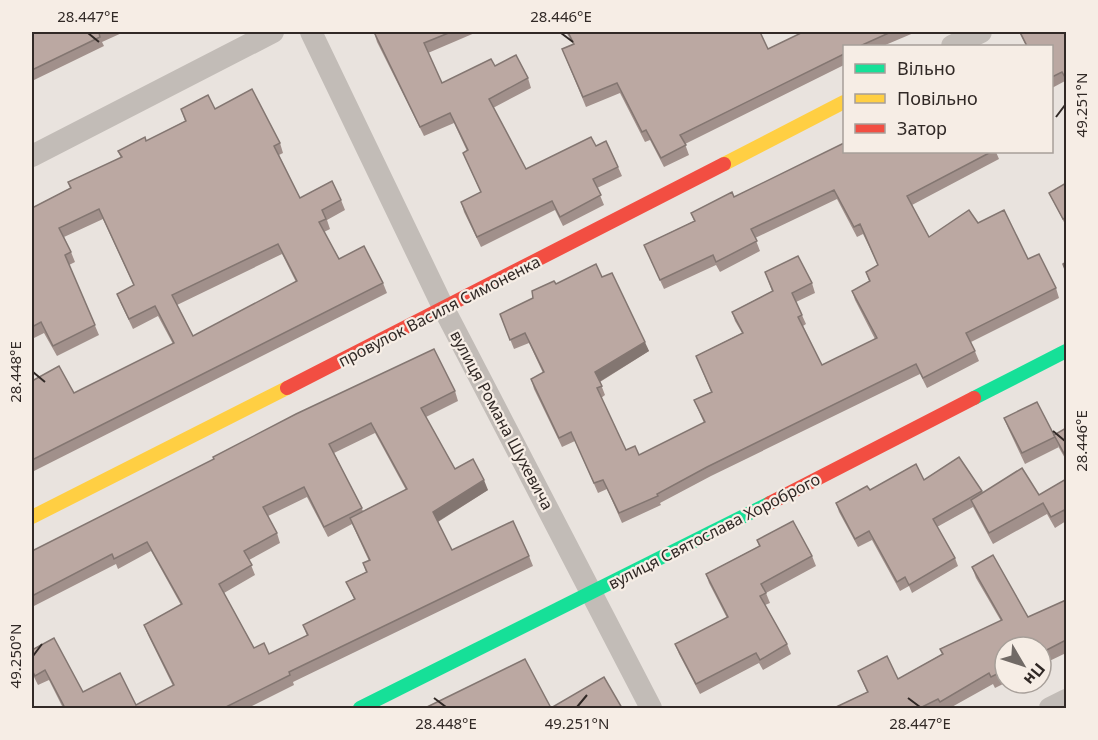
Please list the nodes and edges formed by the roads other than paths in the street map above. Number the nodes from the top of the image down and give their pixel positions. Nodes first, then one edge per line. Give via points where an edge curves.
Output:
1 (273, 32) edge
2 (311, 32) edge
3 (981, 32) edge
4 (954, 45) edge
5 (843, 103) edge
6 (32, 156) edge
7 (444, 309) junction
8 (1066, 351) edge
9 (32, 517) edge
10 (593, 593) junction
11 (1066, 700) edge
12 (360, 708) edge
13 (651, 708) edge
14 (1050, 708) edge

1 - 6 street
2 - 7 street, вулиця Романа Шухевича
3 - 4 street
5 - 7 street, провулок Василя Симоненка
7 - 9 street, провулок Василя Симоненка
7 - 10 street, вулиця Романа Шухевича
8 - 10 street, вулиця Святослава Хороброго
10 - 12 street, вулиця Святослава Хороброго
10 - 13 street, вулиця Романа Шухевича
11 - 14 street

